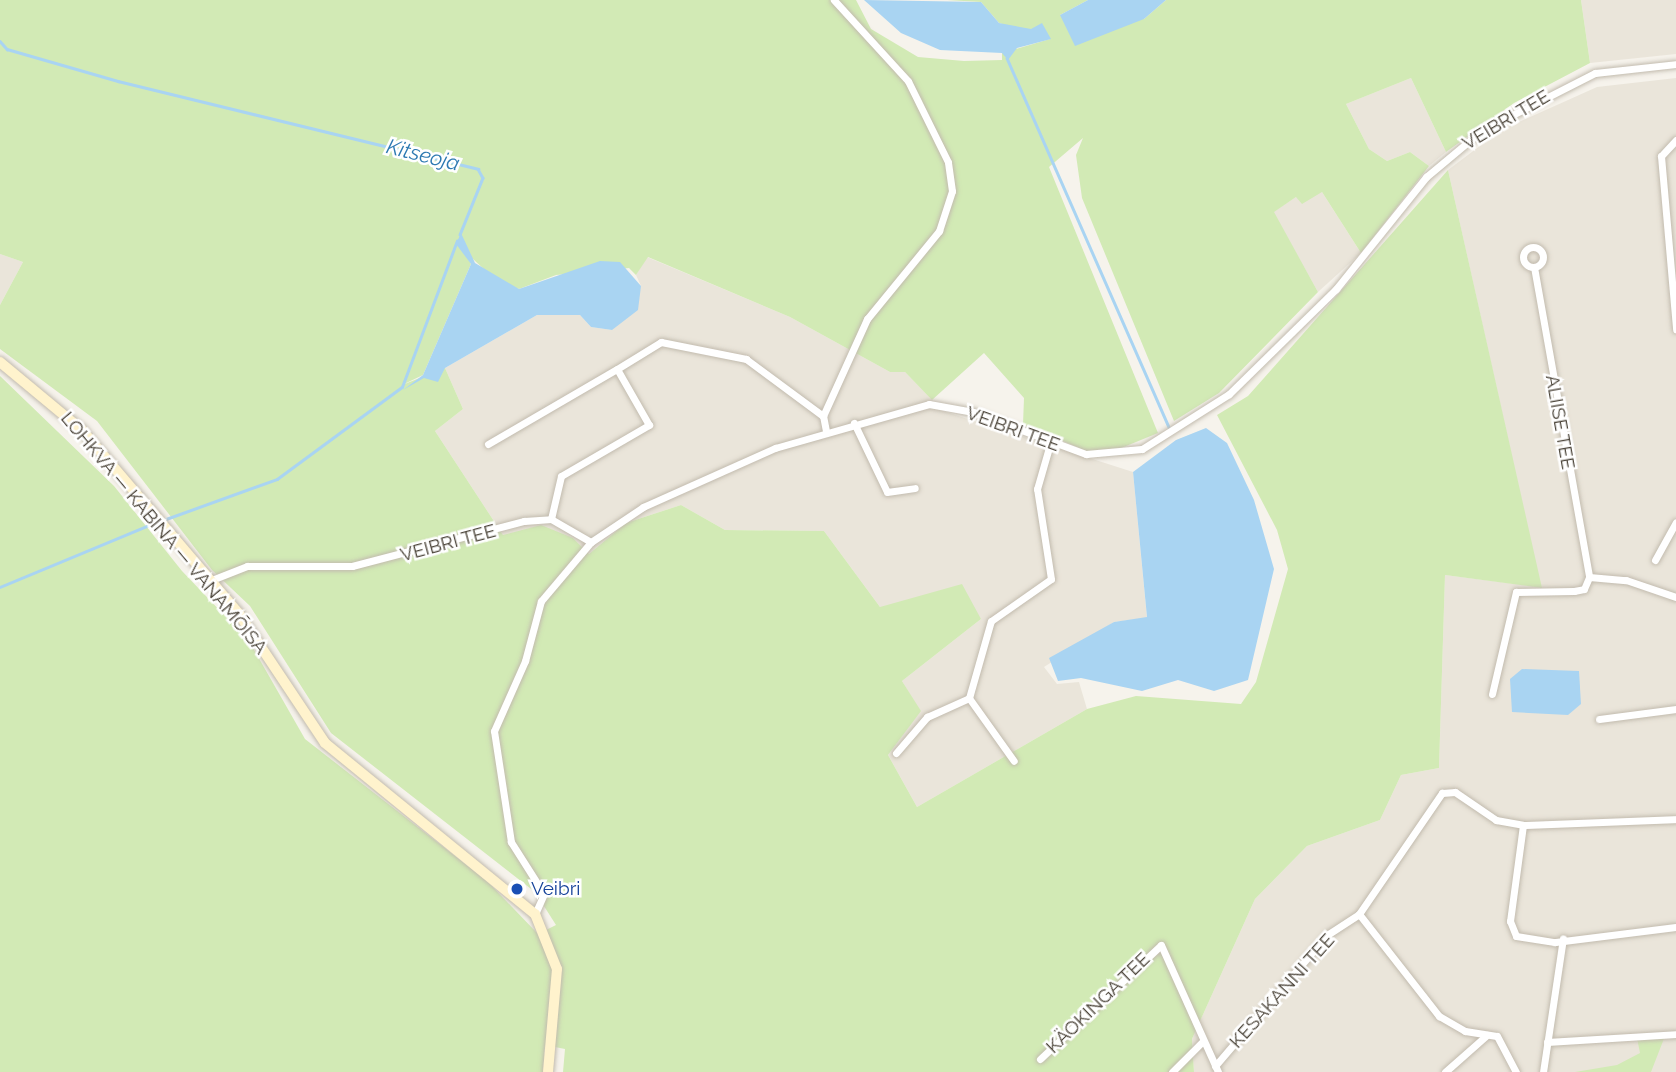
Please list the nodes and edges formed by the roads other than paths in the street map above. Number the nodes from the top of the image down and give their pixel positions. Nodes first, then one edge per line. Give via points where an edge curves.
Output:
1 (834, 0) edge
2 (1676, 64) edge
3 (1676, 140) edge
4 (1534, 267) dead end
5 (1674, 279) edge
6 (1676, 330) edge
7 (0, 362) edge
8 (617, 369) junction
9 (823, 416) junction
10 (854, 424) junction
11 (827, 431) junction
12 (488, 444) dead end
13 (1050, 444) junction
14 (915, 488) dead end
15 (551, 519) junction
16 (1676, 523) edge
17 (591, 542) junction
18 (1655, 560) dead end
19 (1589, 577) junction
20 (209, 581) junction
21 (1676, 597) edge
22 (1492, 694) dead end
23 (969, 698) junction
24 (1676, 709) edge
25 (1599, 719) dead end
26 (897, 753) dead end
27 (1014, 761) dead end
28 (1676, 819) edge
29 (1523, 825) junction
30 (535, 914) junction
31 (1359, 914) junction
32 (1676, 927) edge
33 (1563, 938) junction
34 (1676, 1034) edge
35 (1487, 1035) junction
36 (1203, 1041) junction
37 (1547, 1042) junction
38 (1040, 1059) dead end
39 (1217, 1069) edge
40 (548, 1072) edge
41 (1172, 1072) edge
42 (1445, 1072) edge
43 (1516, 1072) edge
44 (1543, 1072) edge

1 - 9 street via 908,81 948,162 952,191 939,231 867,318
2 - 13 street, VEIBRI TEE via 1595,73 1481,131 1426,177 1321,304 1229,394 1171,435 1112,457
3 - 5 street via 1661,156
4 - 19 street, ALIISE TEE
5 - 6 street
7 - 20 street, LOHKVA — KABINA — VANAMÕISA via 82,430
8 - 9 street via 661,342 724,353 746,359
8 - 12 street
8 - 15 street via 649,425 561,476
9 - 11 street
10 - 11 street, VEIBRI TEE
10 - 13 street, VEIBRI TEE via 929,404 953,407
10 - 14 street via 887,492
11 - 17 street, VEIBRI TEE via 643,507
13 - 23 street via 1037,489 1052,579 991,621
15 - 17 street
15 - 20 street, VEIBRI TEE via 352,566 247,566
16 - 18 street
17 - 30 street, VEIBRI TEE via 541,601 525,661 494,731 511,842 544,894
19 - 21 street via 1626,580
19 - 22 street via 1584,589 1516,592
20 - 30 street, LOHKVA — KABINA — VANAMÕISA via 259,639 325,743
23 - 26 street via 927,717
23 - 27 street
24 - 25 street
28 - 29 street, KESAKANNI TEE
29 - 31 street, KESAKANNI TEE via 1496,820 1455,792 1442,793
29 - 33 street via 1510,921 1516,936
30 - 40 street, LOHKVA — KABINA — VANAMÕISA via 557,969
31 - 35 street via 1440,1016 1458,1028
31 - 39 street, KESAKANNI TEE via 1327,935
32 - 33 street
33 - 37 street
34 - 37 street
35 - 42 street
35 - 43 street via 1497,1036
36 - 38 street, KÄOKINGA TEE via 1156,946
36 - 39 street
36 - 41 street
37 - 44 street

